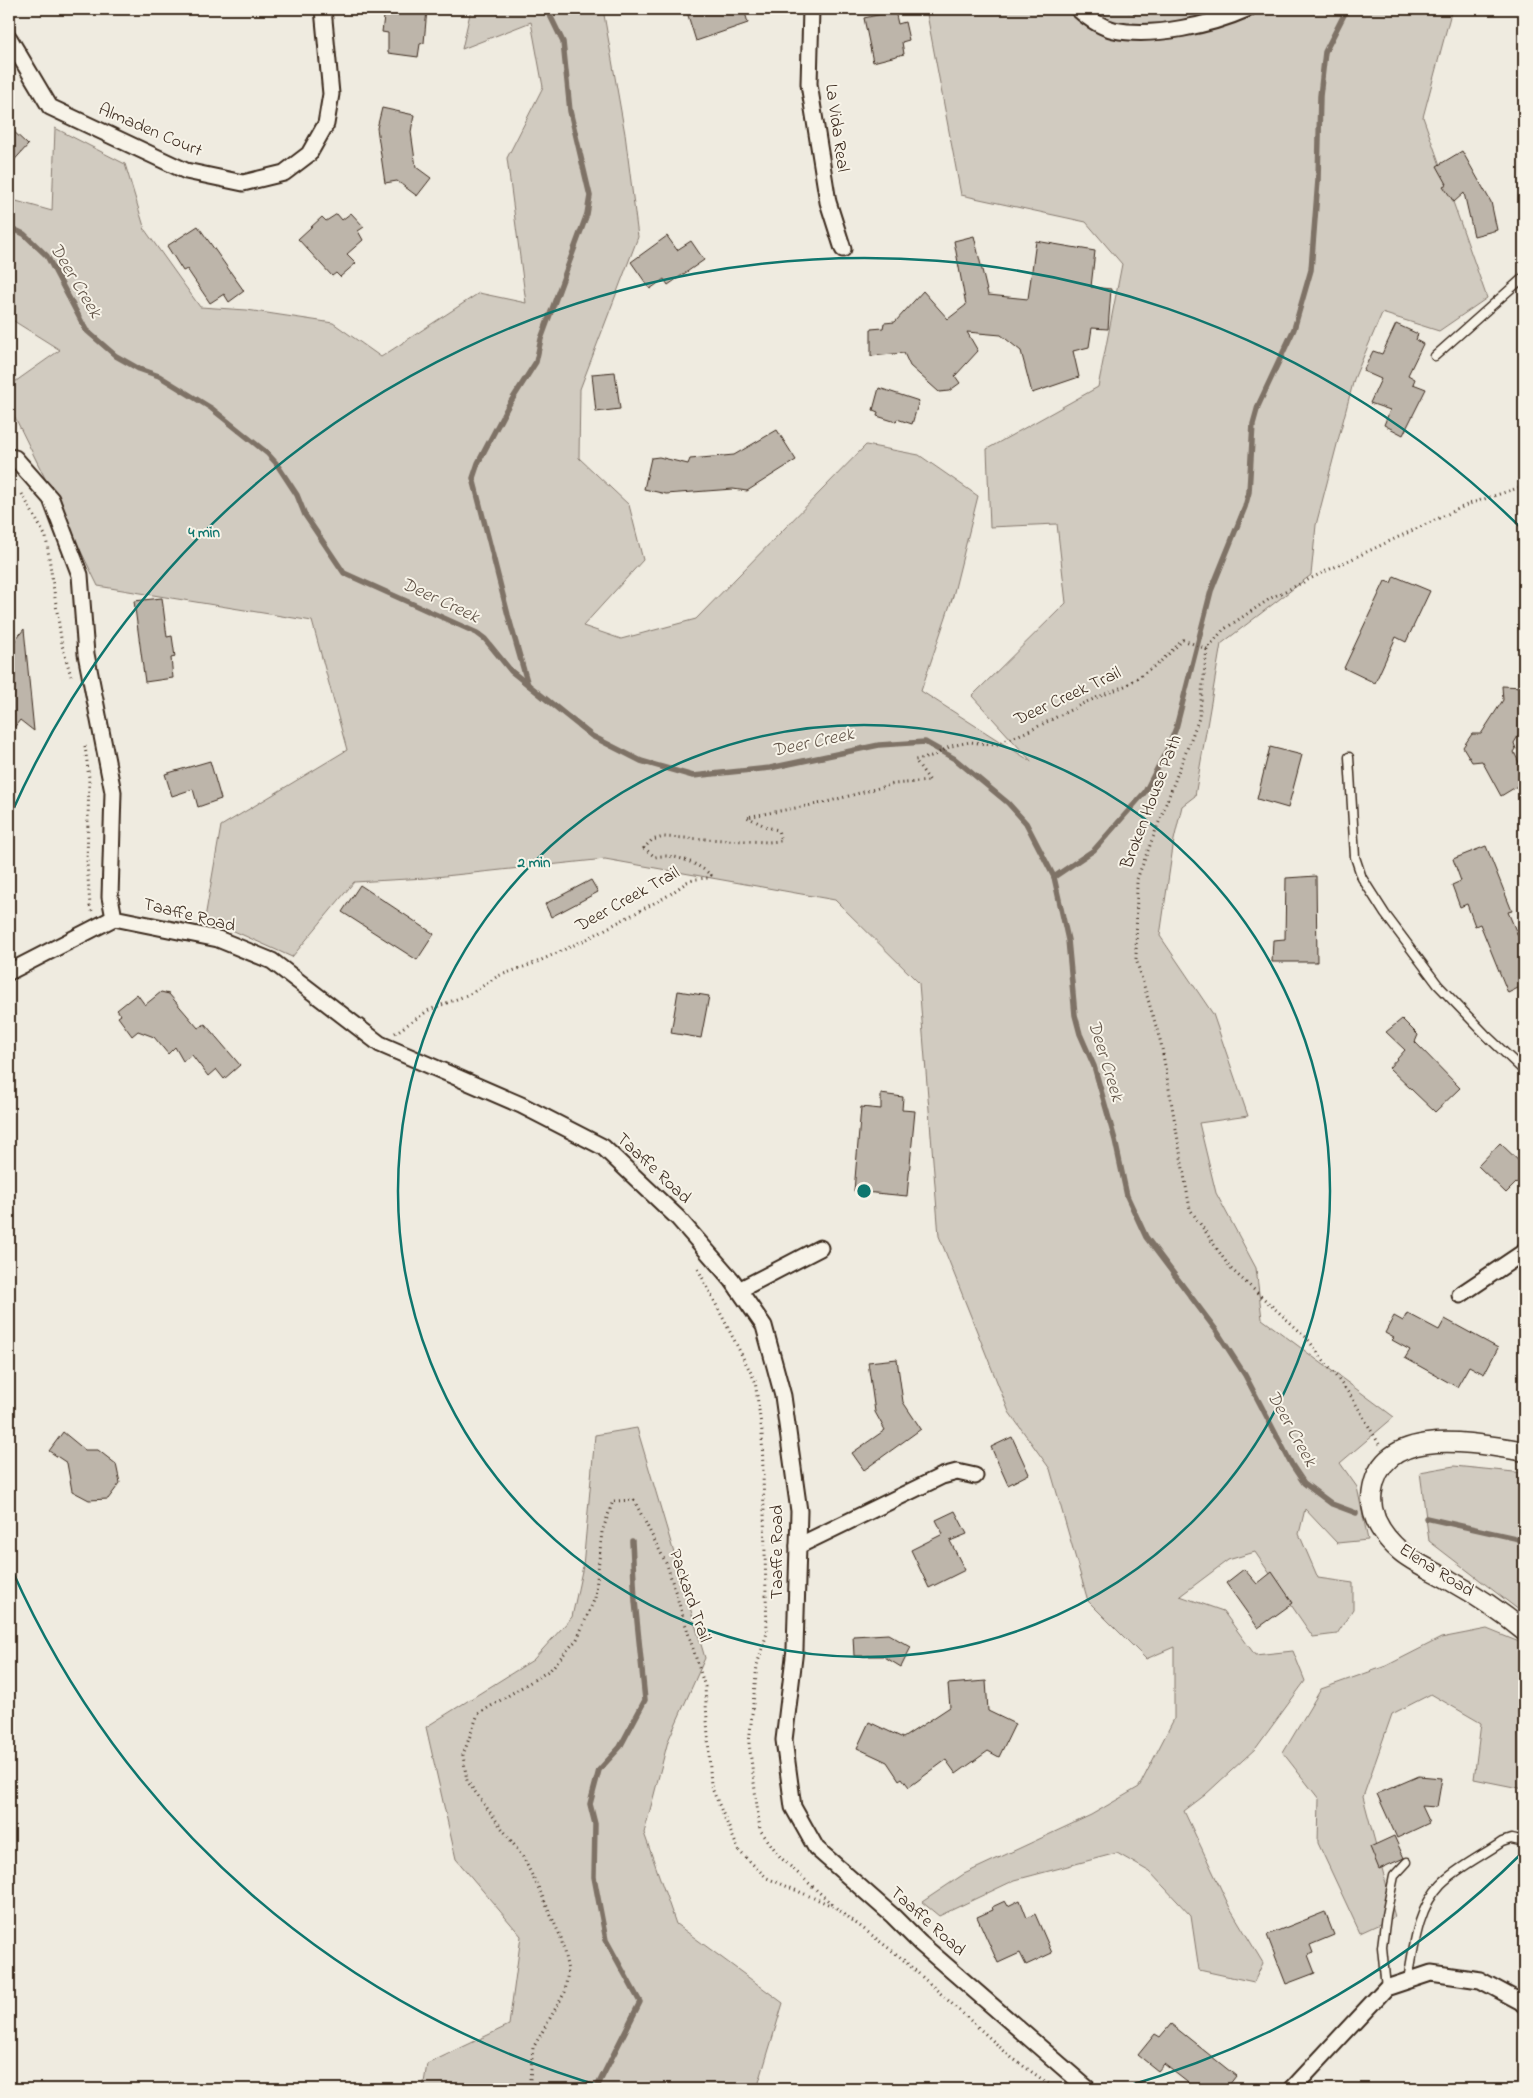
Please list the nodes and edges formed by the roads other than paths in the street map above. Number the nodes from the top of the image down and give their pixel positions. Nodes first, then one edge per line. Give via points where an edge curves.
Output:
1 (323, 9) edge
2 (811, 9) edge
3 (1078, 9) edge
4 (1247, 9) edge
5 (9, 38) edge
6 (843, 250) dead end
7 (1524, 277) edge
8 (1435, 356) dead end
9 (9, 456) edge
10 (1349, 758) dead end
11 (114, 918) junction
12 (9, 972) edge
13 (1524, 1070) edge
14 (820, 1248) dead end
15 (1524, 1252) edge
16 (740, 1290) junction
17 (1460, 1295) dead end
18 (1524, 1451) edge
19 (976, 1476) dead end
20 (798, 1546) junction
21 (1524, 1631) edge
22 (1524, 1842) edge
23 (1407, 1862) dead end
24 (1408, 1980) junction
25 (1386, 1988) junction
26 (1524, 2005) edge
27 (1088, 2089) edge
28 (1292, 2089) edge

1 - 5 street, Almaden Court via 331,94 326,124 309,154 284,173 243,183 186,171 50,108
2 - 6 street, La Vida Real via 810,84 828,202
3 - 4 street via 1112,30 1129,32 1172,30
7 - 8 lane
9 - 11 street via 15,458 51,499 80,575 86,654 113,792 110,897
10 - 13 lane via 1355,857 1362,878 1438,984
11 - 12 street
11 - 16 street, Taaffe Road via 218,939 272,961 380,1044 521,1105 603,1147 678,1218
14 - 16 street
15 - 17 street
16 - 20 street, Taaffe Road via 764,1326 783,1396 799,1511
18 - 21 street, Elena Road via 1466,1443 1414,1445 1388,1460 1379,1473 1371,1505 1382,1532 1402,1553 1498,1610
19 - 20 street via 957,1472 942,1476
20 - 27 street, Taaffe Road via 795,1649 784,1740 793,1807 816,1848
22 - 24 lane via 1511,1839 1502,1842 1442,1883 1426,1904 1415,1939
23 - 25 lane via 1394,1876 1386,1915 1382,1947
24 - 25 street
24 - 26 street via 1431,1973 1480,1980
25 - 28 street

